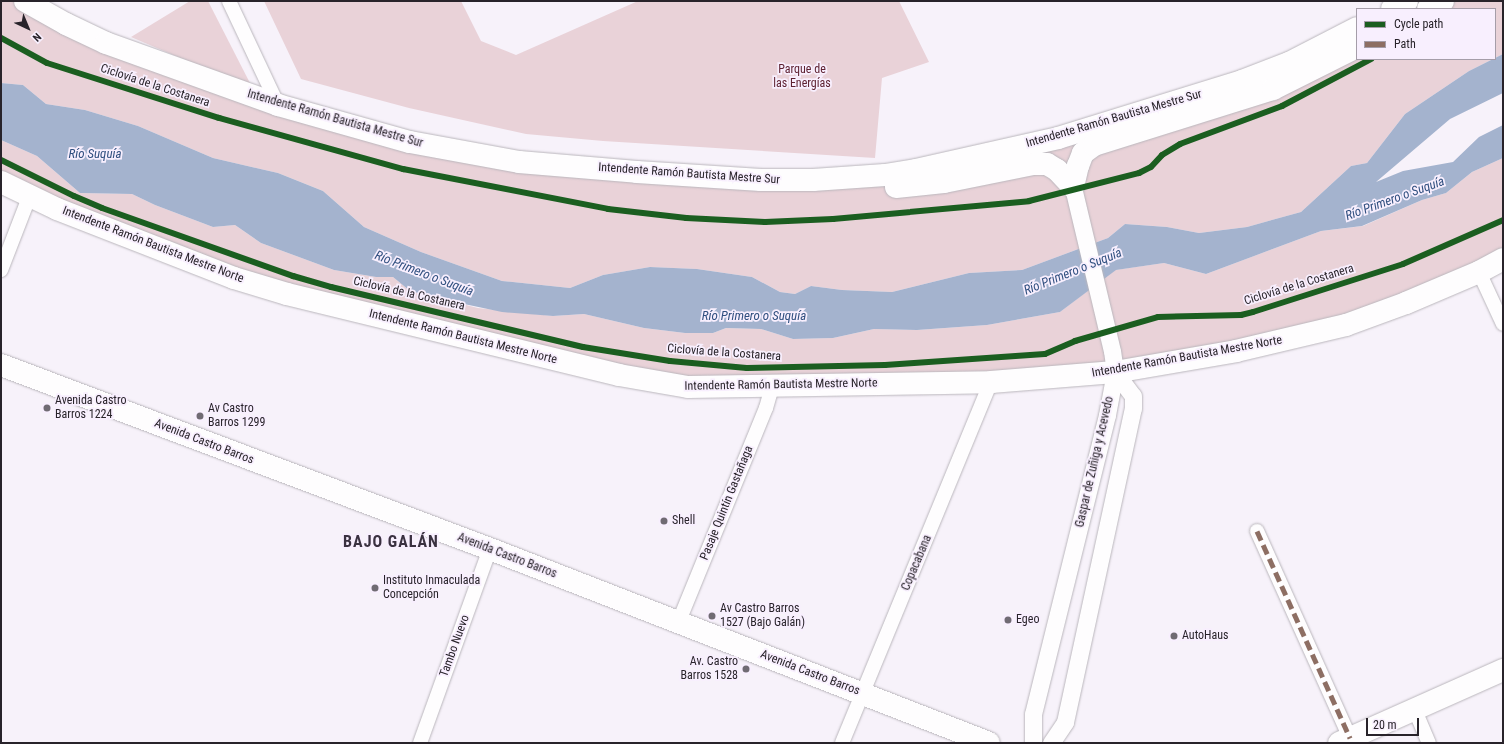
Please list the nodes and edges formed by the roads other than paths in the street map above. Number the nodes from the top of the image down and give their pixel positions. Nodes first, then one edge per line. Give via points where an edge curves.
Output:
1 (25, 1) edge
2 (230, 1) edge
3 (1407, 1) edge
4 (1443, 1) edge
5 (1394, 8) edge
6 (1430, 8) edge
7 (1356, 29) edge
8 (1356, 47) edge
9 (278, 105) junction
10 (813, 180) junction
11 (1, 182) edge
12 (1071, 182) junction
13 (30, 195) junction
14 (1503, 259) edge
15 (1, 270) edge
16 (1480, 272) junction
17 (1503, 324) edge
18 (1114, 362) junction
19 (1, 365) edge
20 (991, 382) junction
21 (772, 384) junction
22 (1257, 531) dead end
23 (490, 549) junction
24 (679, 622) junction
25 (1503, 670) edge
26 (862, 693) junction
27 (1414, 708) junction
28 (1344, 741) edge
29 (420, 743) edge
30 (842, 743) edge
31 (989, 743) edge
32 (1033, 743) edge
33 (1051, 743) edge
34 (1429, 743) edge

1 - 9 main road, Intendente Ramón Bautista Mestre Sur via 106,43
2 - 9 street
3 - 5 main road
4 - 6 main road
7 - 10 main road, Intendente Ramón Bautista Mestre Sur via 1289,63 1242,81 1058,138 916,170
8 - 12 main road via 1273,89 1094,145 1083,153
9 - 10 main road, Intendente Ramón Bautista Mestre Sur via 410,142 519,162 738,178
10 - 12 main road via 857,187 886,188 944,182 1033,164 1047,164
11 - 13 main road, Intendente Ramón Bautista Mestre Norte
12 - 18 street
13 - 15 street
13 - 21 main road, Intendente Ramón Bautista Mestre Norte via 57,209 184,259 287,294 664,384 688,387
14 - 16 main road, Intendente Ramón Bautista Mestre Norte
16 - 17 street
16 - 18 main road, Intendente Ramón Bautista Mestre Norte via 1406,303 1346,324 1236,351
18 - 20 main road, Intendente Ramón Bautista Mestre Norte
18 - 32 street, Gaspar de Zuñiga y Acevedo via 1107,415 1033,714
18 - 33 street, Gaspar de Zuñiga y Acevedo via 1133,396 1133,408 1065,722
19 - 23 main road, Avenida Castro Barros
20 - 21 main road, Intendente Ramón Bautista Mestre Norte
20 - 26 street, Copacabana via 986,400
21 - 24 street, Pasaje Quintín Gastañaga via 766,408
22 - 28 street
23 - 24 main road, Avenida Castro Barros
23 - 29 street, Tambo Nuevo
24 - 26 main road, Avenida Castro Barros
25 - 27 main road
26 - 30 street, Copacabana
26 - 31 main road, Avenida Castro Barros
27 - 28 main road
27 - 34 street

